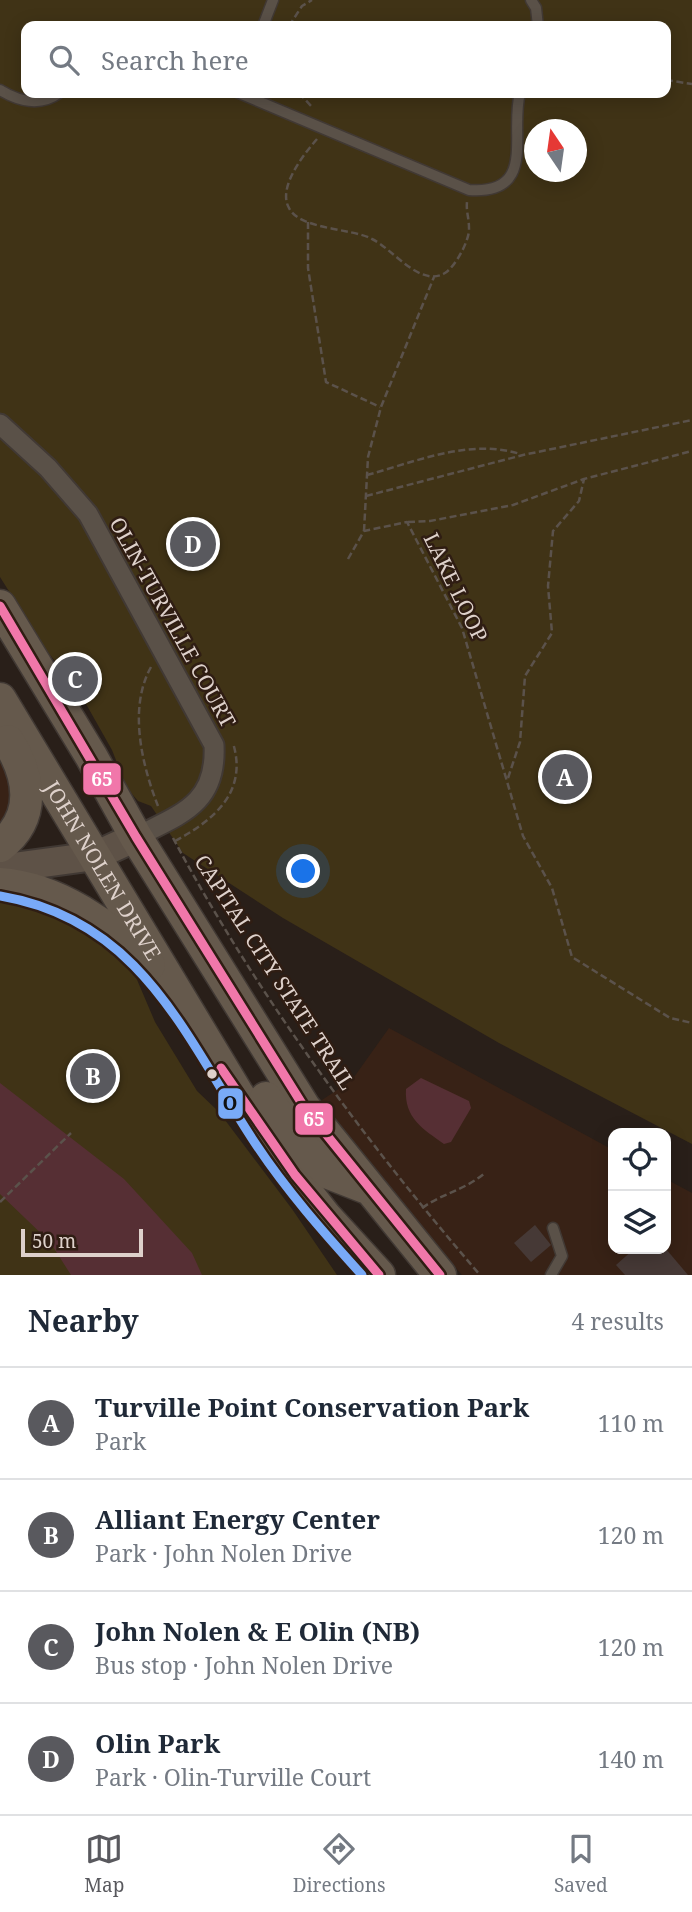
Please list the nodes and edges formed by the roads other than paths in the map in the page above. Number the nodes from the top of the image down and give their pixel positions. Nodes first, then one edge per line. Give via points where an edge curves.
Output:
1 (273, 0) edge
2 (531, 0) edge
3 (264, 21) edge
4 (537, 21) edge
5 (0, 90) edge
6 (45, 98) edge
7 (251, 98) edge
8 (519, 98) edge
9 (0, 424) edge
10 (0, 607) edge
11 (0, 699) edge
12 (0, 728) edge
13 (136, 838) junction
14 (0, 846) edge
15 (95, 856) junction
16 (0, 869) edge
17 (0, 884) edge
18 (172, 987) junction
19 (370, 1189) junction
20 (553, 1227) dead end
21 (379, 1275) edge
22 (440, 1275) edge
23 (551, 1275) edge

1 - 3 lane
2 - 4 lane
5 - 6 lane via 15,99 33,102
7 - 8 lane via 469,190 493,188 513,174 518,161
9 - 13 street, OLIN-TURVILLE COURT via 48,468 88,514 209,732 215,758 209,786 201,798
10 - 13 main road
11 - 15 main road, JOHN NOLEN DRIVE
12 - 14 main road via 15,752 26,796 25,815 16,833
13 - 15 street
13 - 19 main road via 304,1107
15 - 16 street
15 - 18 main road, JOHN NOLEN DRIVE
15 - 19 main road via 120,864 133,878 226,1037 299,1144 329,1173
17 - 18 main road via 59,900 103,925
18 - 21 main road, JOHN NOLEN DRIVE via 279,1157
19 - 22 main road
20 - 23 lane via 562,1256

